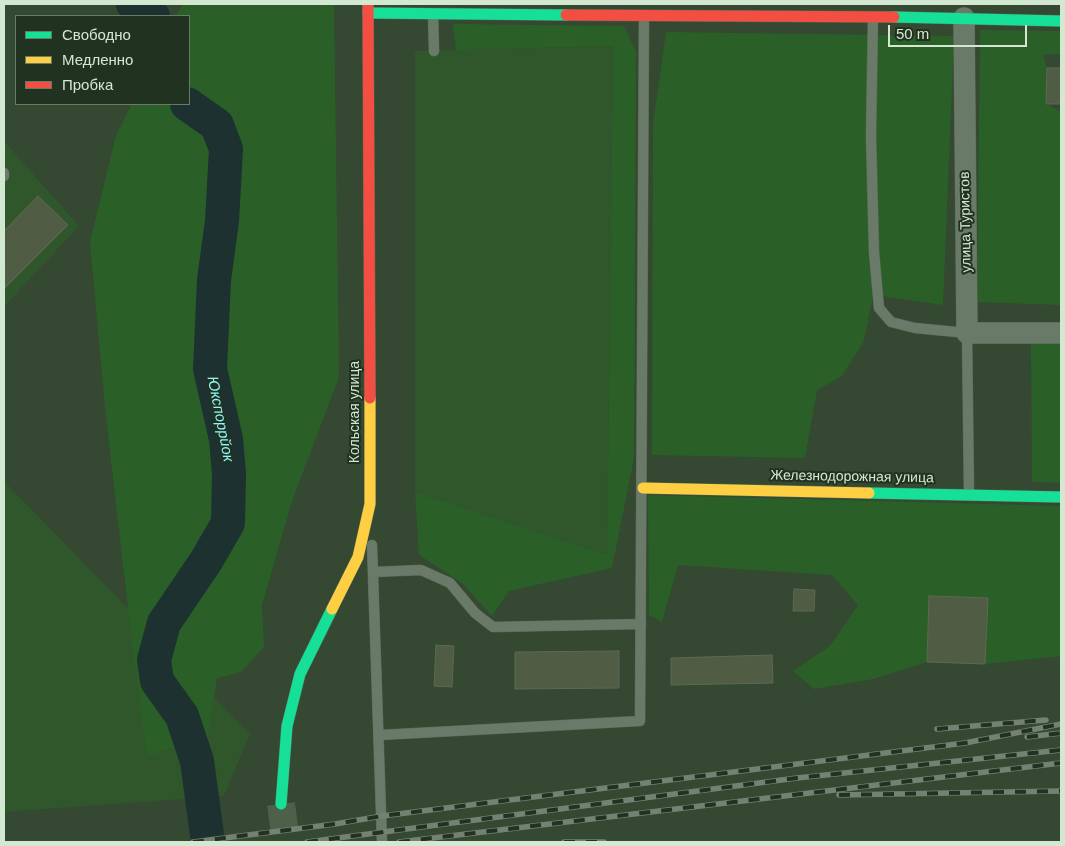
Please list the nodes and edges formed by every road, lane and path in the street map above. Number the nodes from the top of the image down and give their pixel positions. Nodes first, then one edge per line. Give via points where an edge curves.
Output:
1 (368, 8) edge
2 (433, 13) junction
3 (644, 15) junction
4 (873, 17) junction
5 (964, 18) junction
6 (1061, 21) edge
7 (434, 51) dead end
8 (968, 332) junction
9 (1061, 333) edge
10 (643, 488) junction
11 (969, 495) junction
12 (1061, 497) edge
13 (370, 504) junction
14 (373, 572) junction
15 (641, 624) junction
16 (380, 735) junction
17 (281, 804) tunnel mouth
18 (382, 842) edge

1 - 2 street
1 - 13 street, Кольская улица
2 - 3 street
2 - 7 lane
3 - 4 street
3 - 10 lane
4 - 5 street
4 - 8 lane via 872,165 879,308 891,322 915,328
5 - 6 street
5 - 8 street, улица Туристов
8 - 9 street
8 - 11 lane
10 - 11 street, Железнодорожная улица
10 - 15 lane
11 - 12 street, Железнодорожная улица
13 - 14 lane
13 - 17 street, Кольская улица via 358,557 300,674 287,726
14 - 15 lane via 421,570 450,583 475,613 493,626
14 - 16 lane
15 - 16 lane via 640,721
16 - 18 lane

